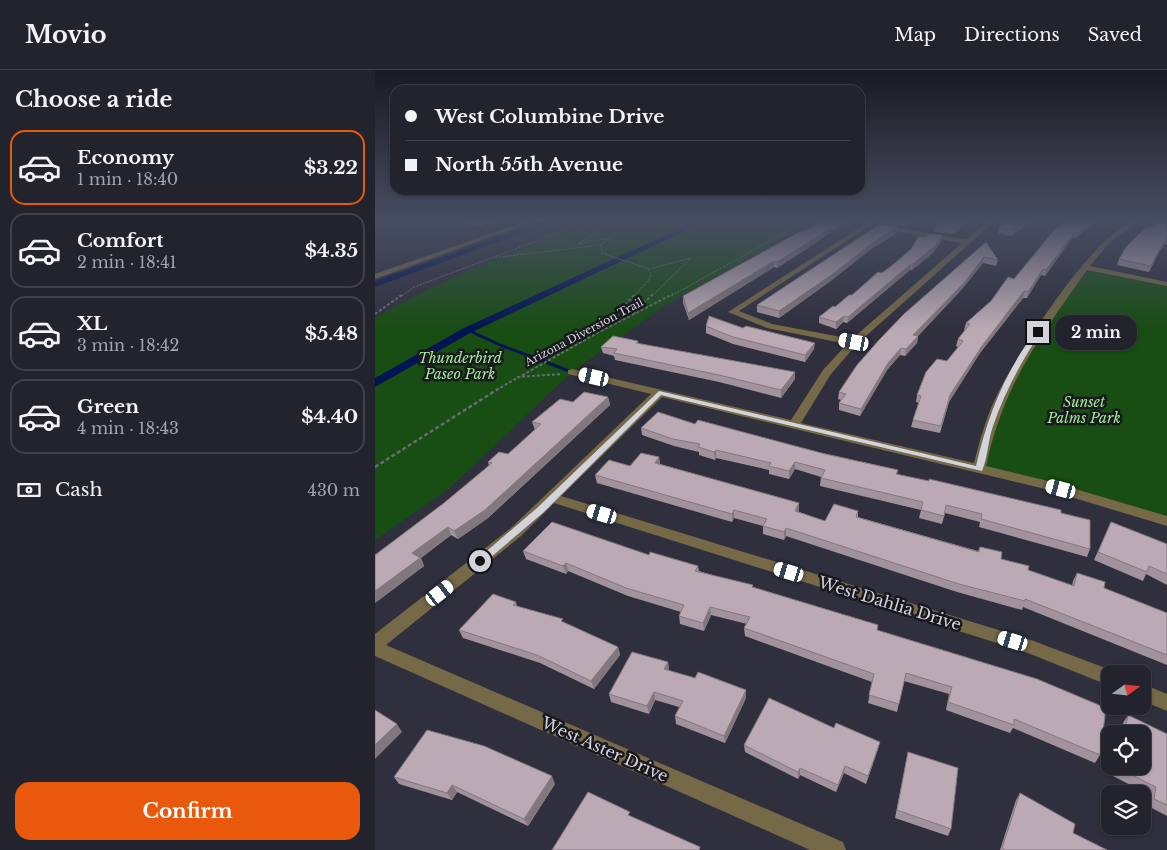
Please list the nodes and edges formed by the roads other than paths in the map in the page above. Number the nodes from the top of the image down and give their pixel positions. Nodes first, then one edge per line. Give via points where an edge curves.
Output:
1 (431, 257) edge
2 (816, 257) edge
3 (950, 257) edge
4 (1092, 257) edge
5 (1086, 267) junction
6 (375, 278) edge
7 (1167, 284) edge
8 (854, 342) junction
9 (575, 372) road end
10 (659, 393) junction
11 (794, 424) junction
12 (979, 469) junction
13 (553, 498) junction
14 (1167, 521) edge
15 (375, 644) edge
16 (375, 648) edge
17 (1101, 674) edge
18 (1151, 696) edge
19 (1167, 703) edge
20 (835, 850) edge

1 - 6 street
2 - 8 street via 732,312 770,326
3 - 8 street
4 - 5 street
5 - 7 street
5 - 12 street via 1015,367 989,427
8 - 11 street via 827,372
9 - 10 street
10 - 11 street
10 - 13 street
11 - 12 street
12 - 14 street via 1079,494
13 - 15 street via 516,532
13 - 17 street, West Dahlia Drive via 1031,647
16 - 20 street, West Aster Drive
18 - 19 street

